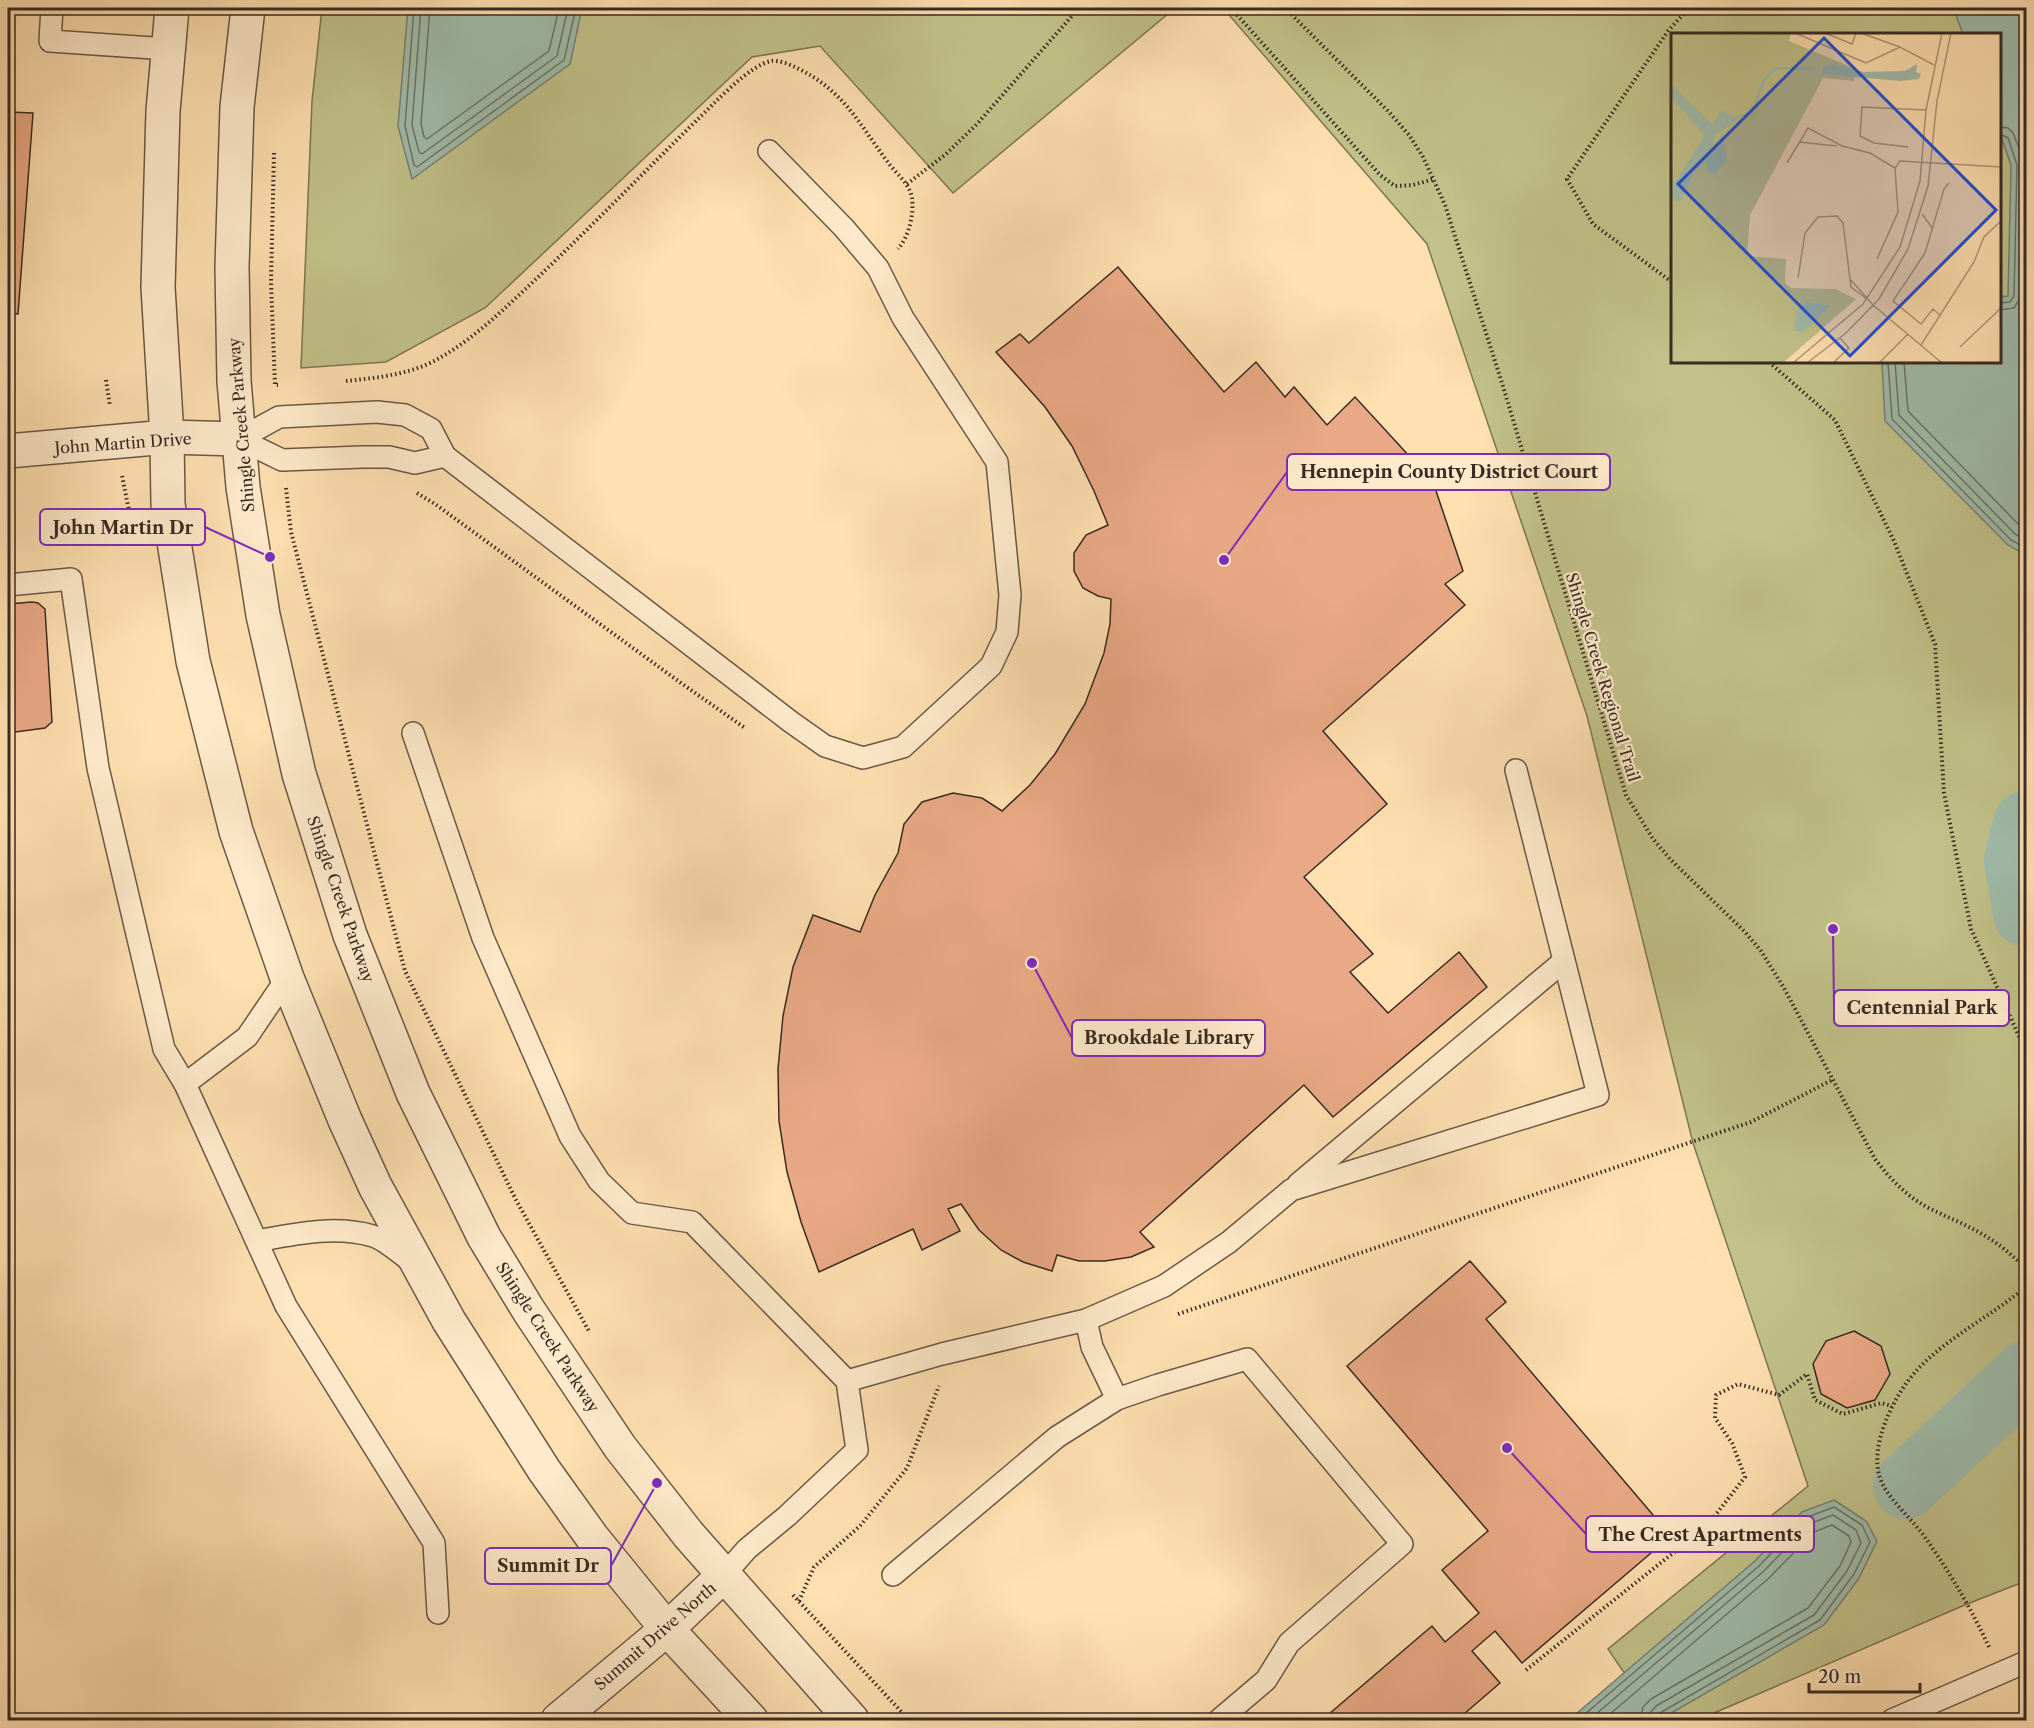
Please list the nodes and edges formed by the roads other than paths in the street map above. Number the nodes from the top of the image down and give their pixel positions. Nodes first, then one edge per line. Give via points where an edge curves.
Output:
1 (52, 8) edge
2 (172, 8) edge
3 (248, 8) edge
4 (168, 50) junction
5 (769, 151) dead end
6 (167, 438) junction
7 (239, 439) junction
8 (8, 451) edge
9 (445, 456) junction
10 (8, 585) edge
11 (412, 733) dead end
12 (1516, 770) dead end
13 (1564, 961) junction
14 (287, 978) junction
15 (185, 1084) junction
16 (1291, 1190) junction
17 (257, 1242) junction
18 (418, 1266) junction
19 (1086, 1320) junction
20 (847, 1381) junction
21 (1118, 1399) junction
22 (724, 1575) junction
23 (893, 1575) dead end
24 (438, 1613) dead end
25 (667, 1629) junction
26 (2026, 1662) edge
27 (558, 1720) edge
28 (751, 1720) edge
29 (852, 1720) edge
30 (1219, 1720) edge
31 (1892, 1720) edge

1 - 4 lane via 50,41
2 - 4 street
3 - 7 street, Shingle Creek Parkway via 237,107 232,267
4 - 6 street via 158,287
5 - 9 lane via 878,268 903,318 997,462 1010,595 1007,632 991,666 903,747 863,758 825,746
6 - 7 street, John Martin Drive
6 - 8 street, John Martin Drive
6 - 14 street via 168,504 193,661 236,831
7 - 9 lane via 282,460 389,457 416,463
7 - 9 lane via 279,417 377,412 405,415 431,429
7 - 22 street, Shingle Creek Parkway via 263,615 299,774 350,935 413,1093 484,1237 529,1311 620,1447
10 - 15 lane via 71,579 98,768 164,1049
11 - 20 lane via 483,938 570,1136 599,1181 632,1213 692,1222
12 - 13 lane
13 - 16 lane
13 - 16 lane via 1598,1095
14 - 15 lane via 247,1037
14 - 18 street via 375,1186
15 - 17 lane
16 - 19 lane via 1229,1242 1164,1286
17 - 18 lane via 337,1231 375,1236
17 - 24 lane via 286,1306 434,1543
18 - 25 street via 544,1470 592,1537
19 - 20 lane
19 - 21 lane via 1092,1347
20 - 22 lane via 857,1450 747,1549
21 - 23 lane via 1057,1437
21 - 30 lane via 1247,1359 1402,1544 1289,1643 1266,1680
22 - 25 street, Summit Drive North
22 - 29 street, Shingle Creek Parkway
25 - 27 street, Summit Drive North
25 - 28 street
26 - 31 lane

